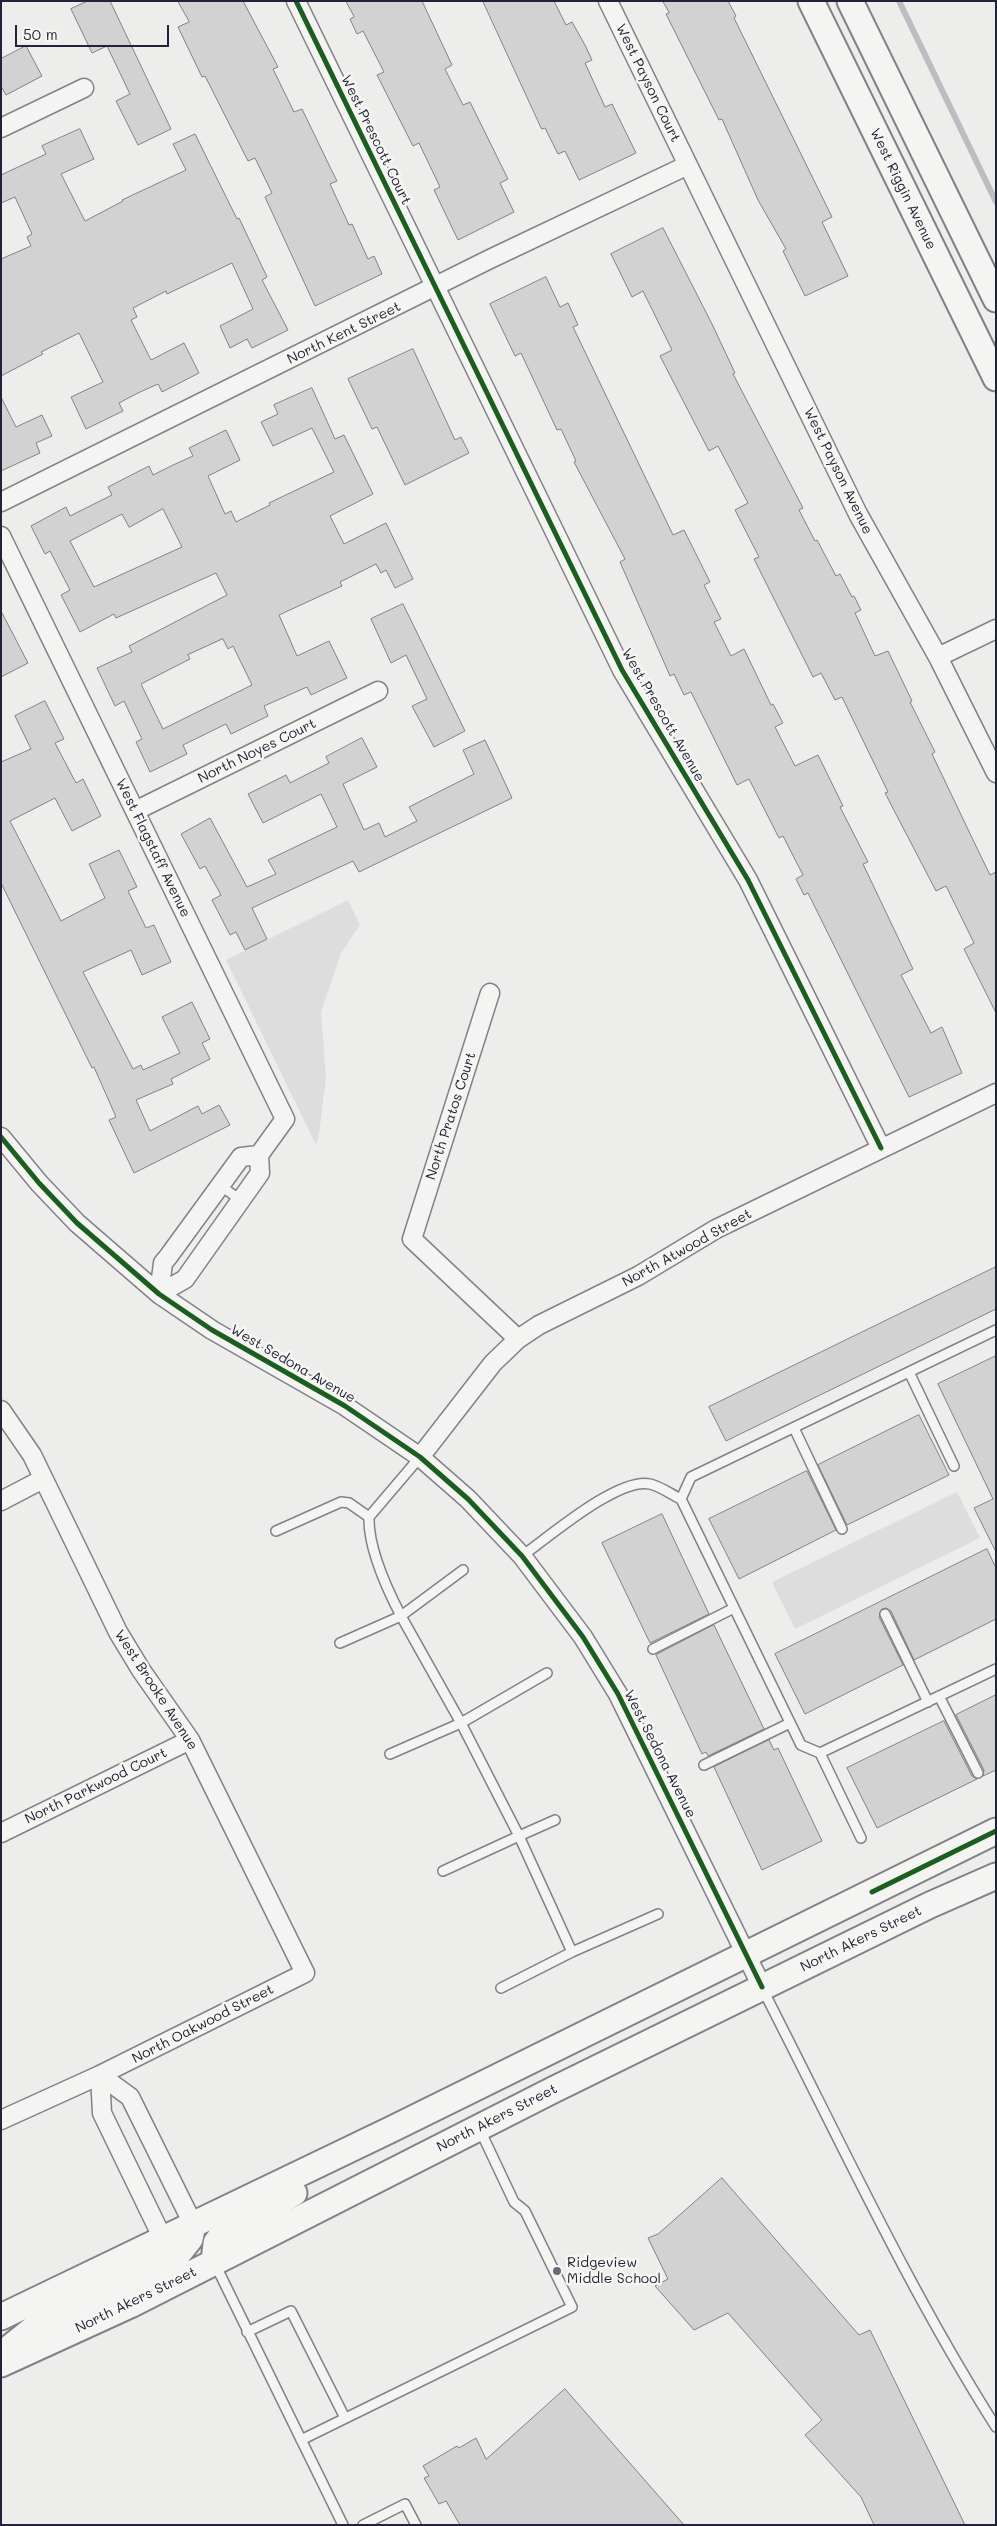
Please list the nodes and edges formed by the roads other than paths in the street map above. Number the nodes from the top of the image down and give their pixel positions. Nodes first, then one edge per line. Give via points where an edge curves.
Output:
1 (296, 1) edge
2 (608, 1) edge
3 (811, 1) edge
4 (850, 1) edge
5 (84, 88) dead end
6 (1, 128) edge
7 (688, 165) junction
8 (436, 288) junction
9 (996, 299) edge
10 (972, 329) junction
11 (996, 351) edge
12 (996, 378) edge
13 (1, 502) edge
14 (1, 536) edge
15 (996, 629) edge
16 (938, 657) junction
17 (378, 692) dead end
18 (996, 774) edge
19 (135, 811) junction
20 (490, 993) dead end
21 (996, 1093) edge
22 (1, 1137) edge
23 (881, 1148) junction
24 (258, 1156) junction
25 (220, 1184) junction
26 (240, 1200) junction
27 (159, 1294) junction
28 (996, 1330) edge
29 (518, 1339) junction
30 (909, 1372) junction
31 (1, 1410) edge
32 (794, 1428) junction
33 (420, 1456) junction
34 (954, 1466) dead end
35 (43, 1479) junction
36 (681, 1499) junction
37 (1, 1501) edge
38 (369, 1516) junction
39 (842, 1529) dead end
40 (276, 1531) dead end
41 (522, 1556) junction
42 (463, 1570) dead end
43 (734, 1608) junction
44 (885, 1614) dead end
45 (401, 1616) junction
46 (340, 1644) dead end
47 (653, 1649) dead end
48 (996, 1669) edge
49 (547, 1673) dead end
50 (939, 1696) junction
51 (928, 1702) junction
52 (461, 1723) junction
53 (790, 1723) junction
54 (190, 1740) junction
55 (820, 1753) junction
56 (390, 1754) dead end
57 (704, 1765) dead end
58 (978, 1773) dead end
59 (556, 1820) dead end
60 (996, 1831) edge
61 (1, 1833) edge
62 (519, 1836) junction
63 (861, 1838) dead end
64 (443, 1871) dead end
65 (996, 1876) edge
66 (658, 1914) dead end
67 (572, 1952) junction
68 (746, 1955) junction
69 (305, 1973) joint
70 (762, 1987) junction
71 (501, 1988) dead end
72 (100, 2075) junction
73 (1, 2120) edge
74 (478, 2127) junction
75 (390, 2130) junction
76 (193, 2224) junction
77 (163, 2239) junction
78 (214, 2262) junction
79 (1, 2317) edge
80 (247, 2332) junction
81 (1, 2354) edge
82 (1, 2364) edge
83 (345, 2418) junction
84 (996, 2427) edge
85 (301, 2440) junction
86 (343, 2525) edge
87 (363, 2525) edge
88 (416, 2525) edge

1 - 8 street, West Prescott Court
2 - 7 street, West Payson Court
3 - 10 main road, West Riggin Avenue
4 - 9 main road
5 - 6 street
7 - 8 street, North Kent Street
7 - 16 street, West Payson Avenue via 858,514
8 - 13 street, North Kent Street
8 - 23 street, West Prescott Avenue via 622,670 748,880
10 - 11 main road
10 - 12 main road, West Riggin Avenue
14 - 19 street, West Flagstaff Avenue
15 - 16 street
16 - 18 street, West Payson Avenue
17 - 19 street, North Noyes Court
19 - 24 street, West Flagstaff Avenue via 285,1118
20 - 29 street, North Pratos Court via 412,1238
21 - 23 street, North Atwood Street
22 - 27 street, West Sedona Avenue via 39,1183 97,1243
23 - 29 street, North Atwood Street via 716,1229 638,1276 539,1324
24 - 25 street via 241,1157
24 - 26 street, West Flagstaff Avenue via 260,1173
25 - 26 lane
25 - 27 street via 163,1263
26 - 27 street, West Flagstaff Avenue via 185,1280
27 - 33 street, West Sedona Avenue via 212,1330 345,1406
28 - 30 lane
29 - 33 street, North Atwood Street via 493,1363
30 - 32 lane
30 - 34 lane
31 - 35 street, West Brooke Avenue via 24,1440
32 - 36 lane via 691,1477
32 - 39 lane
33 - 38 lane
33 - 41 street, West Sedona Avenue via 468,1499
35 - 37 street
35 - 54 street, West Brooke Avenue via 118,1632
36 - 41 lane via 650,1484 623,1488 604,1497
36 - 43 lane
38 - 40 lane via 349,1503 341,1502
38 - 45 lane via 369,1531 390,1594
41 - 68 street, West Sedona Avenue via 584,1637 618,1694
42 - 45 lane
43 - 47 lane
43 - 53 lane
44 - 51 lane
45 - 46 lane
45 - 52 lane
48 - 50 lane
49 - 52 lane
50 - 51 lane
50 - 58 lane
51 - 55 lane
52 - 56 lane
52 - 62 lane
53 - 55 lane via 801,1745
53 - 57 lane
54 - 61 street, North Parkwood Court
54 - 69 street, West Brooke Avenue
55 - 63 lane
59 - 62 lane
60 - 68 main road
62 - 64 lane
62 - 67 lane
65 - 70 main road, North Akers Street
66 - 67 lane
67 - 71 lane
68 - 70 street, West Sedona Avenue
68 - 75 main road
69 - 72 street, North Oakwood Street
70 - 74 main road, North Akers Street
70 - 84 lane via 876,2215 966,2380
72 - 73 street, North Oakwood Street
72 - 76 street via 130,2097
72 - 77 street via 102,2113
74 - 78 main road, North Akers Street
74 - 83 lane via 514,2202 524,2211 572,2307
75 - 76 main road
75 - 78 main road via 357,2160 226,2231 216,2243
76 - 77 main road
76 - 81 main road via 190,2239 178,2254 48,2317
77 - 79 main road
78 - 80 lane
78 - 82 main road, North Akers Street via 130,2305
80 - 83 lane via 291,2311
80 - 85 lane
83 - 85 lane
85 - 86 lane
87 - 88 lane via 405,2504

